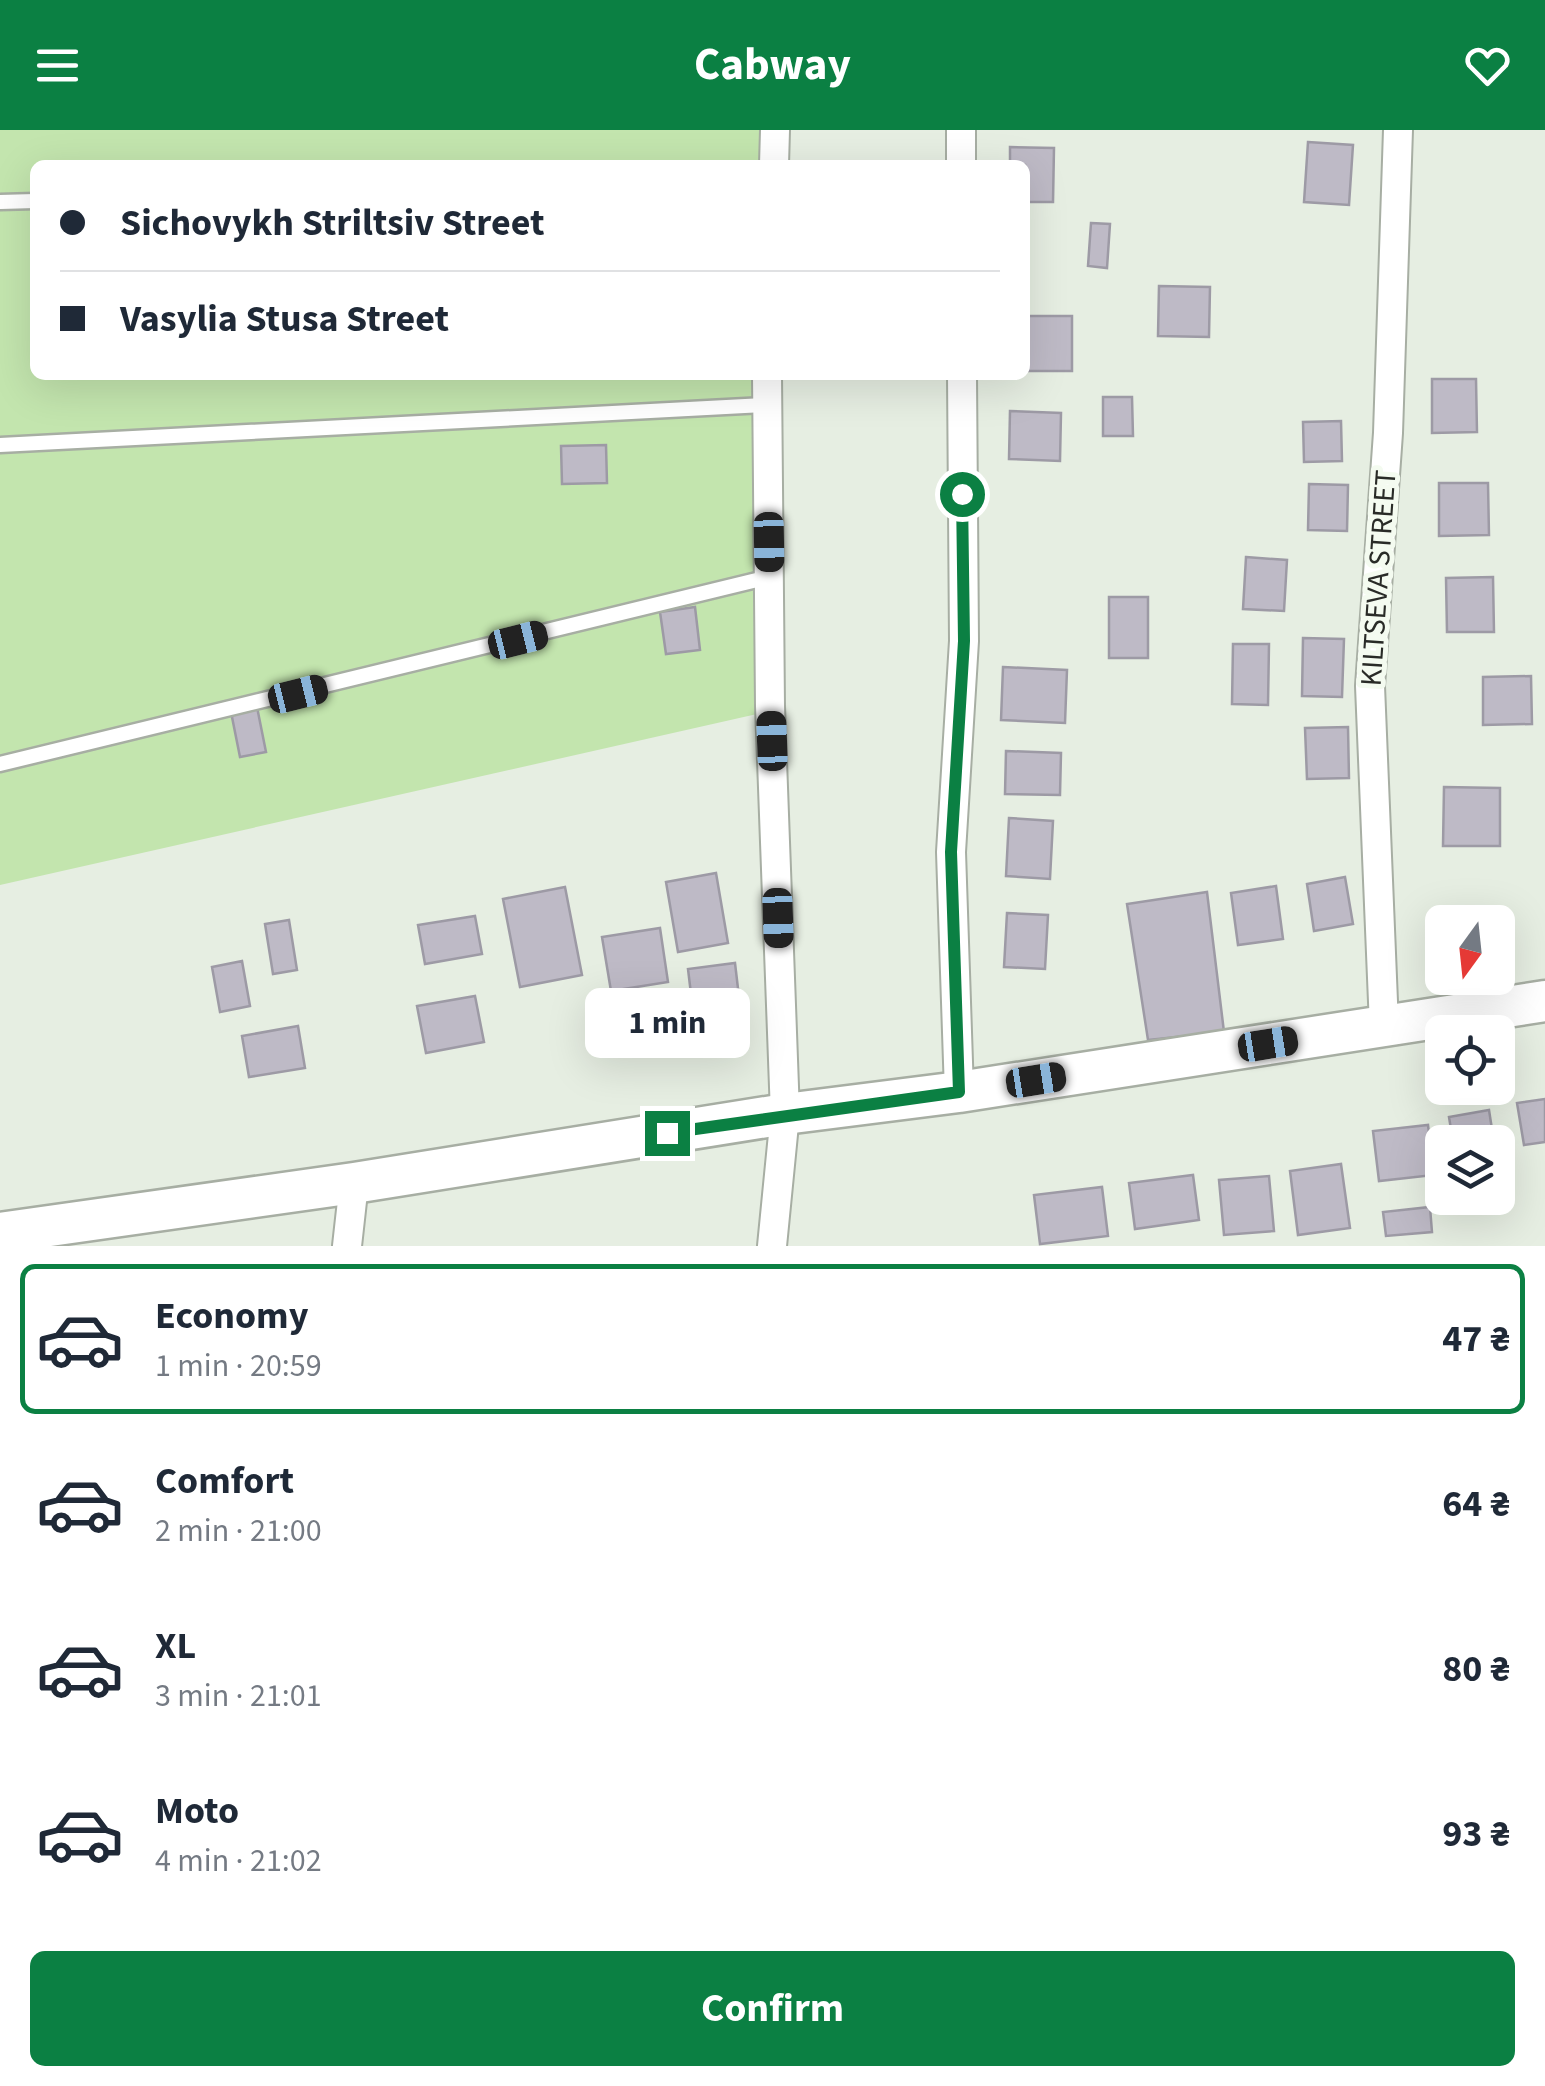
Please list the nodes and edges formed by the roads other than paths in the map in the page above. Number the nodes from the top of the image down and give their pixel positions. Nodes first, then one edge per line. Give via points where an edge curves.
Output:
1 (775, 130) edge
2 (962, 130) edge
3 (1398, 130) edge
4 (774, 160) edge
5 (962, 160) edge
6 (30, 200) edge
7 (0, 202) edge
8 (767, 380) edge
9 (962, 380) edge
10 (766, 405) junction
11 (0, 445) edge
12 (770, 576) junction
13 (0, 764) edge
14 (1545, 1000) edge
15 (1384, 1026) junction
16 (959, 1092) junction
17 (784, 1114) junction
18 (354, 1183) junction
19 (0, 1233) edge
20 (347, 1246) edge
21 (772, 1246) edge

1 - 4 street
2 - 5 street
3 - 15 street, KILTSEVA STREET via 1388,434 1370,686
6 - 7 lane
8 - 10 street
9 - 16 street via 964,641 951,852
10 - 11 lane
10 - 12 street
12 - 13 lane
12 - 17 street
14 - 15 street
15 - 16 street
16 - 17 street
17 - 18 street
17 - 21 street
18 - 19 street
18 - 20 street

